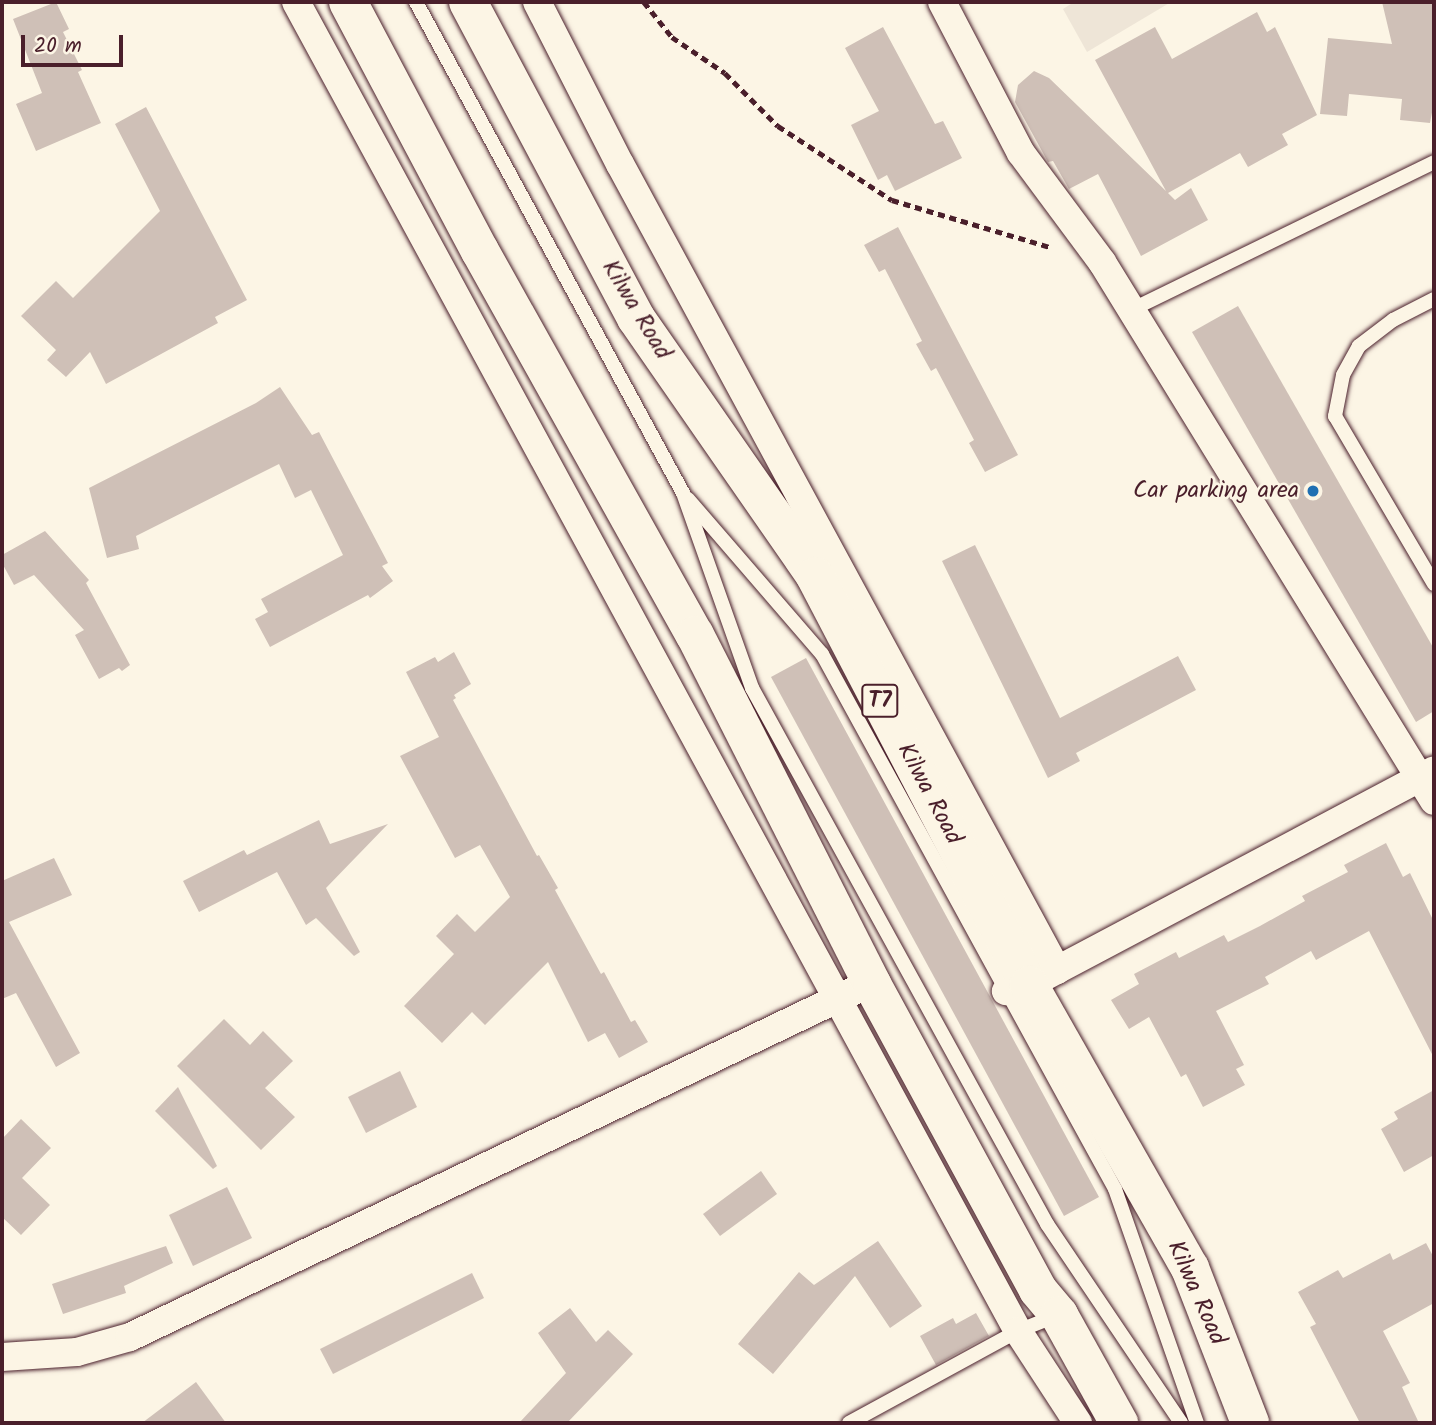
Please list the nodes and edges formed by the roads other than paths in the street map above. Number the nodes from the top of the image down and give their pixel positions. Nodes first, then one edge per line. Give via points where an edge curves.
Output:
1 (296, 2) edge
2 (348, 2) edge
3 (416, 2) edge
4 (468, 2) edge
5 (537, 2) edge
6 (942, 2) edge
7 (1434, 162) edge
8 (1434, 299) edge
9 (1129, 311) junction
10 (682, 493) junction
11 (1434, 584) edge
12 (1430, 783) edge
13 (1030, 982) junction
14 (855, 990) junction
15 (1059, 1315) junction
16 (1018, 1331) junction
17 (2, 1357) edge
18 (849, 1423) edge
19 (1078, 1423) edge
20 (1119, 1423) edge
21 (1181, 1423) edge
22 (1196, 1423) edge
23 (1250, 1423) edge

1 - 14 street
2 - 14 highway via 480,251 695,635
3 - 10 lane
4 - 13 highway, Kilwa Road / T7 via 636,318 815,576
5 - 13 street
6 - 9 street via 1021,153 1101,262
7 - 9 lane
8 - 11 lane via 1359,346 1343,375 1335,416
9 - 12 street
10 - 13 lane via 822,654
10 - 21 lane via 752,688 1047,1224
12 - 13 street
13 - 22 lane via 1115,1189
13 - 23 highway, Kilwa Road / T7 via 1190,1268
14 - 15 highway via 1038,1290
14 - 16 street
14 - 17 street via 130,1337 77,1352
15 - 16 lane
15 - 20 highway
16 - 18 lane
16 - 19 street

